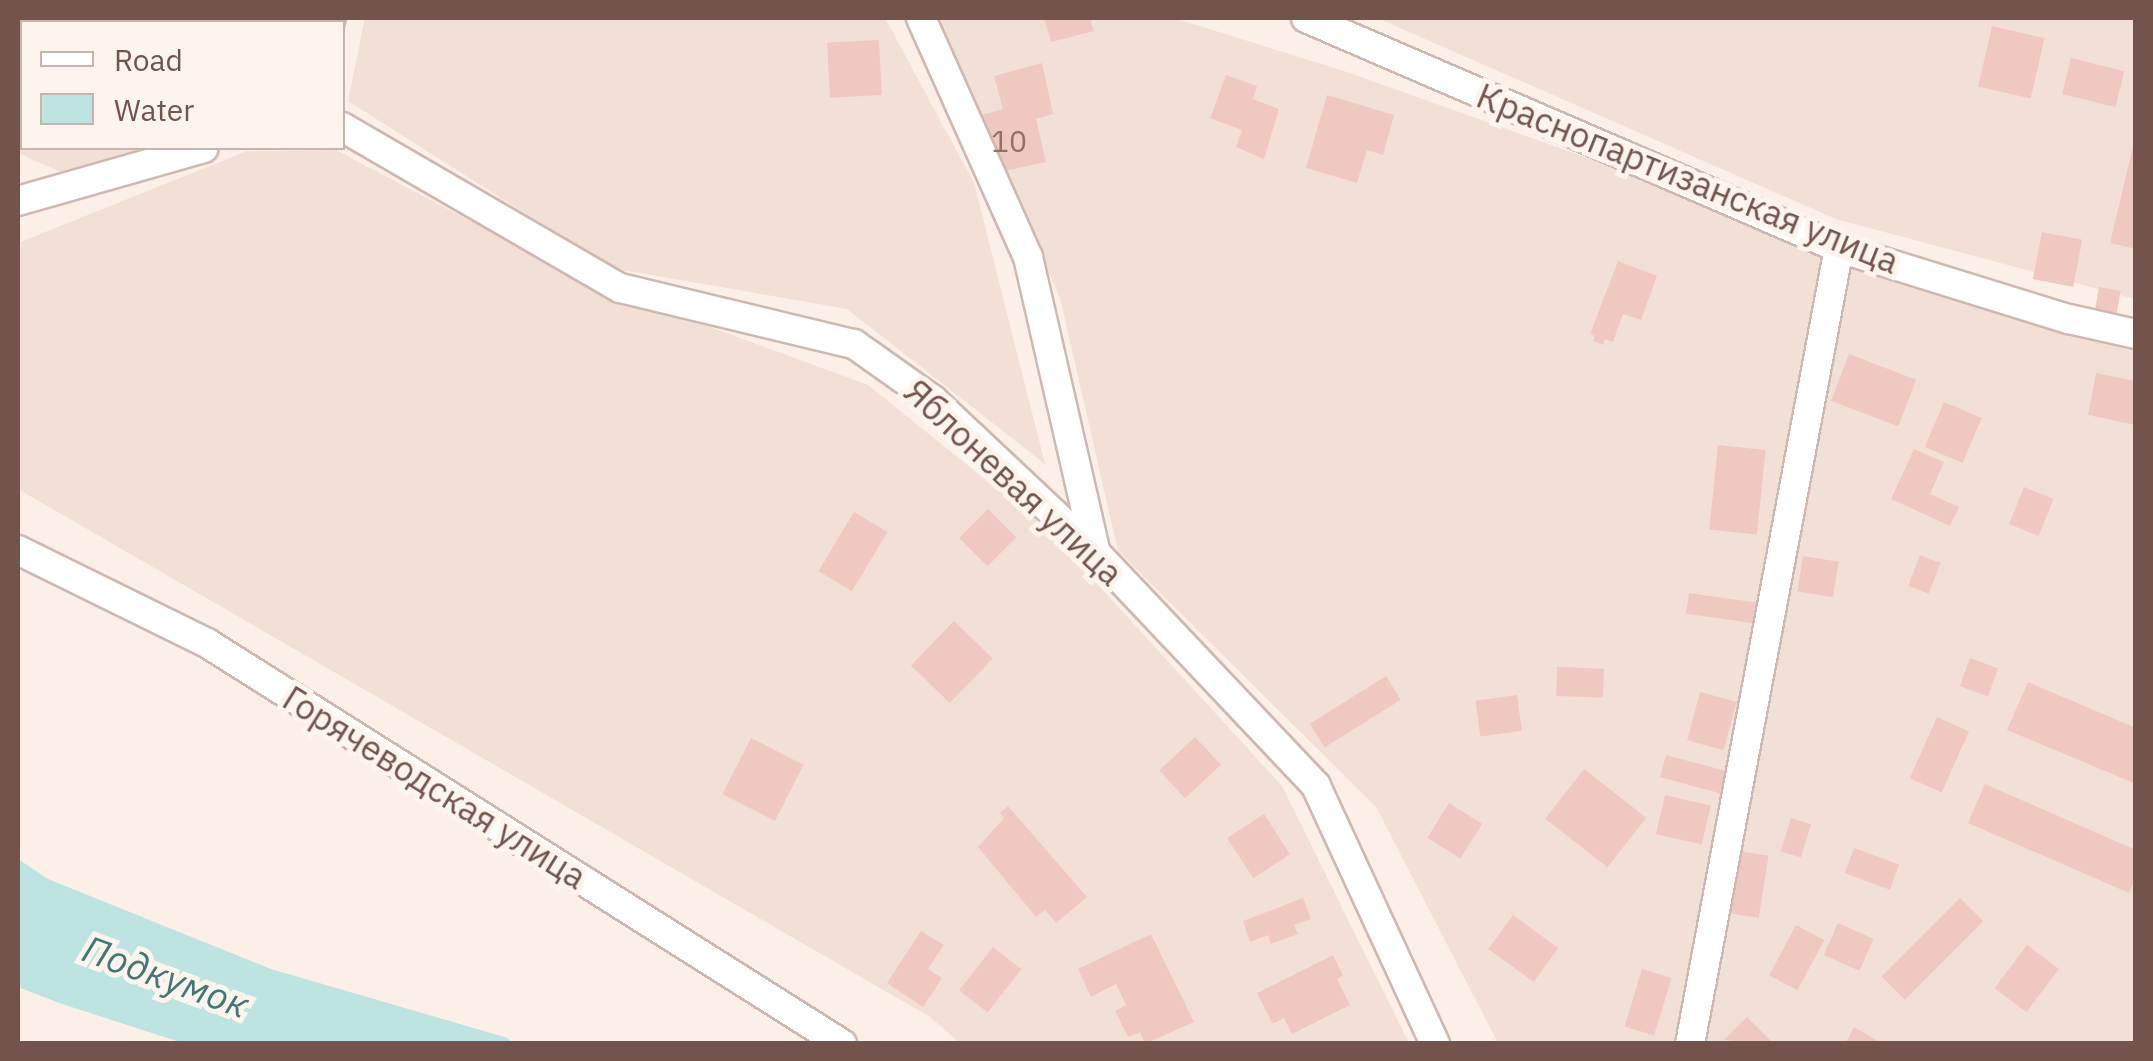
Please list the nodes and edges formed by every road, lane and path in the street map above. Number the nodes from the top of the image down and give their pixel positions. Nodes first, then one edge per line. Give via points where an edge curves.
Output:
1 (921, 18) edge
2 (1306, 18) edge
3 (345, 129) edge
4 (197, 150) edge
5 (18, 202) edge
6 (1839, 248) junction
7 (2136, 334) edge
8 (18, 550) edge
9 (1096, 553) junction
10 (842, 1044) edge
11 (1435, 1044) edge
12 (1690, 1044) edge

1 - 9 street via 1028,257
2 - 6 street, Краснопартизанская улица
3 - 9 street, Яблоневая улица via 620,288 854,344 933,400
4 - 5 street
6 - 7 street, Краснопартизанская улица
6 - 12 street
8 - 10 street, Горячеводская улица via 207,643
9 - 11 street, Яблоневая улица via 1316,786

